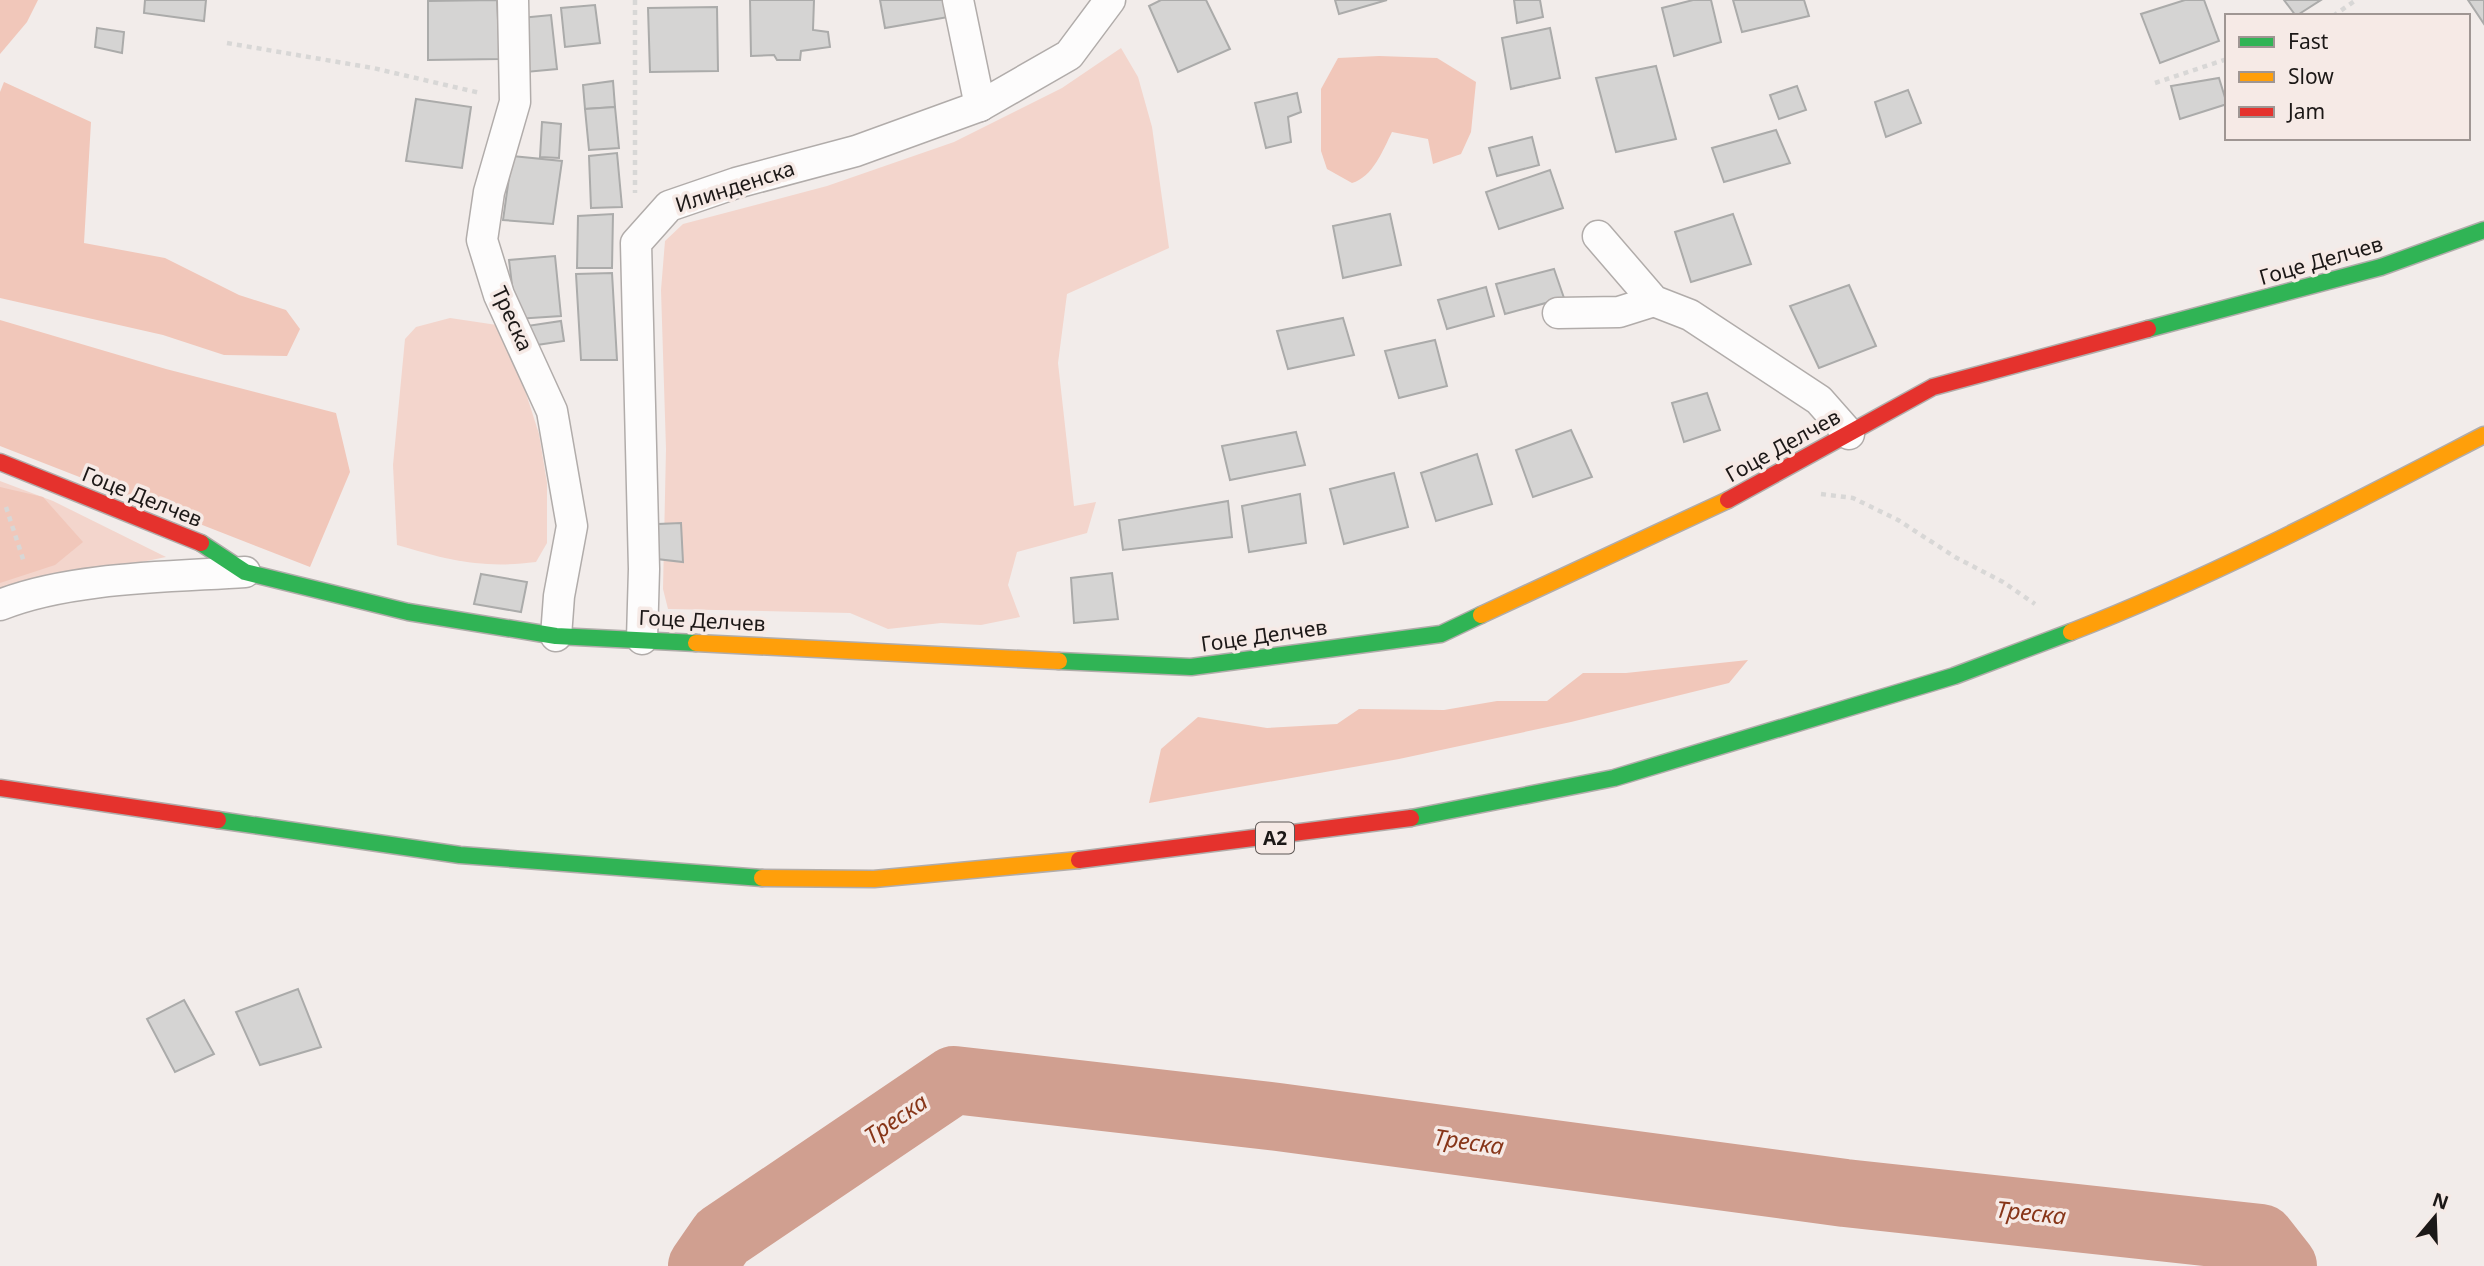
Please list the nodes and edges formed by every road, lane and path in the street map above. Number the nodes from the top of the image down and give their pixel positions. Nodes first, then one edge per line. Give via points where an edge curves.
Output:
1 (513, 0) edge
2 (635, 0) edge
3 (958, 0) edge
4 (1110, 0) edge
5 (2356, 0) edge
6 (2336, 14) edge
7 (227, 43) dead end
8 (2225, 60) edge
9 (2155, 83) dead end
10 (515, 102) junction
11 (980, 106) junction
12 (2484, 230) edge
13 (1598, 236) dead end
14 (636, 243) junction
15 (1654, 301) junction
16 (1558, 313) dead end
17 (1849, 434) junction
18 (2484, 435) edge
19 (1800, 461) junction
20 (0, 462) edge
21 (3, 500) dead end
22 (245, 572) junction
23 (13, 601) edge
24 (2073, 631) junction
25 (556, 636) junction
26 (642, 639) junction
27 (0, 788) edge

1 - 10 street, Треска
2 - 14 path
3 - 11 street
4 - 11 street, Илинденска via 1069,55
5 - 6 path
7 - 10 path via 373,68
8 - 9 path
10 - 25 street, Треска via 489,192 482,240 499,295 552,411 572,527
11 - 14 street, Илинденска via 856,151 669,206
12 - 17 street, Гоце Делчев via 2381,267 1933,387
13 - 15 street
14 - 26 street
15 - 16 street via 1619,312
15 - 17 street via 1690,314 1819,400
17 - 19 street, Гоце Делчев
18 - 24 street, A2 via 2318,521
19 - 24 path via 1810,490 1831,498 1853,498 1898,520 2003,582
19 - 26 street, Гоце Делчев via 1737,496 1441,634 1191,667
20 - 22 street, Гоце Делчев via 197,540
21 - 23 path via 23,552
22 - 23 street via 118,581
22 - 25 street, Гоце Делчев via 408,612
24 - 27 street, A2 via 1954,676 1614,778 1415,818 1241,842 874,878 727,878 460,855
25 - 26 street, Гоце Делчев

